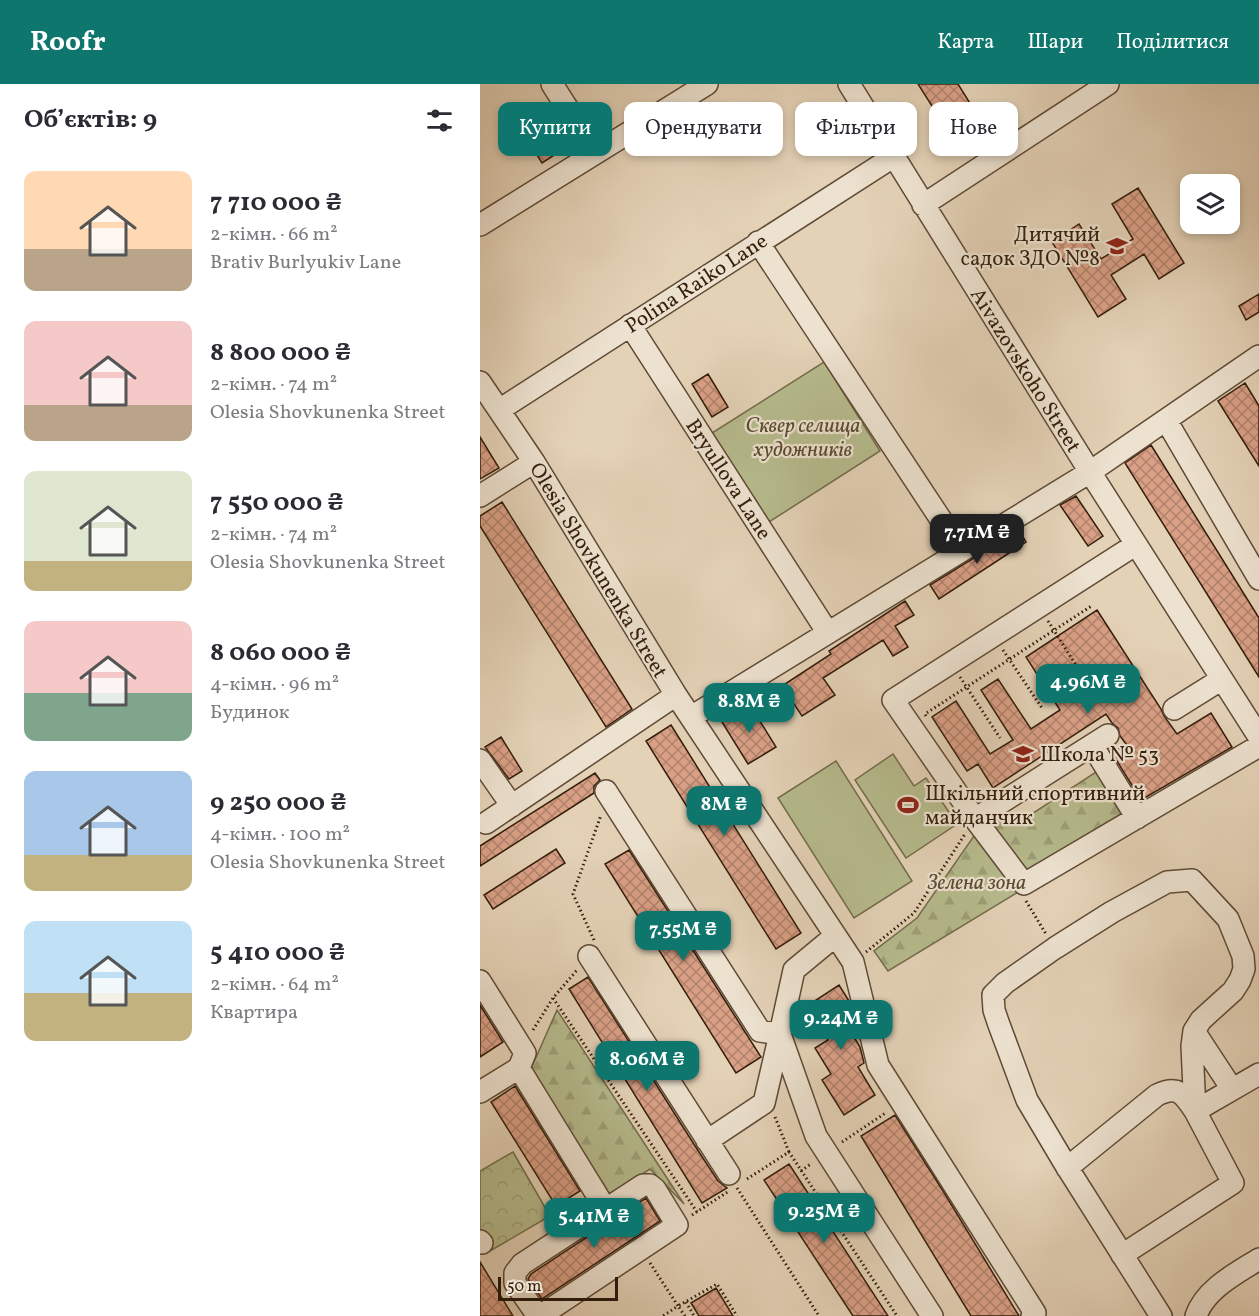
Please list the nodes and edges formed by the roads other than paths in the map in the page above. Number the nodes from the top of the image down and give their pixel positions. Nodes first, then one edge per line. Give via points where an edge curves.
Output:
1 (552, 84) edge
2 (706, 84) edge
3 (849, 84) edge
4 (1108, 84) edge
5 (563, 102) edge
6 (612, 143) edge
7 (591, 156) edge
8 (893, 157) junction
9 (924, 205) junction
10 (480, 225) edge
11 (758, 242) junction
12 (630, 325) junction
13 (1259, 356) edge
14 (480, 382) edge
15 (499, 410) junction
16 (1166, 420) junction
17 (534, 462) junction
18 (1090, 472) junction
19 (480, 496) edge
20 (1136, 545) junction
21 (961, 550) junction
22 (1259, 579) edge
23 (828, 633) junction
24 (1222, 679) junction
25 (676, 695) junction
26 (1174, 709) dead end
27 (691, 717) junction
28 (1259, 737) edge
29 (1259, 746) edge
30 (480, 760) edge
31 (606, 791) road end
32 (512, 806) junction
33 (1137, 818) junction
34 (975, 819) junction
35 (486, 823) dead end
36 (835, 936) junction
37 (589, 956) road end
38 (480, 981) edge
39 (1194, 1031) junction
40 (780, 1035) junction
41 (519, 1068) junction
42 (1259, 1074) edge
43 (1193, 1076) junction
44 (1232, 1089) junction
45 (1172, 1090) junction
46 (480, 1092) edge
47 (1195, 1111) junction
48 (707, 1141) junction
49 (1067, 1168) junction
50 (737, 1177) road end
51 (605, 1208) junction
52 (1122, 1256) junction
53 (1259, 1259) edge
54 (539, 1316) edge
55 (932, 1316) edge
56 (1032, 1316) edge
57 (1161, 1316) edge
58 (1196, 1316) edge

1 - 5 street
2 - 6 street
3 - 8 street, Aivazovskoho Street
4 - 9 street
7 - 10 street
8 - 9 street, Aivazovskoho Street
8 - 11 street, Polina Raiko Lane
9 - 18 street, Aivazovskoho Street
11 - 12 street, Polina Raiko Lane
11 - 21 street
12 - 15 street, Polina Raiko Lane
12 - 23 street, Bryullova Lane
13 - 16 street, Aivazovskoho Street
14 - 15 street, Olesia Shovkunenka Street
15 - 17 street, Olesia Shovkunenka Street
16 - 18 street, Aivazovskoho Street
16 - 22 street
17 - 19 street
17 - 25 street, Olesia Shovkunenka Street
18 - 20 street, Aivazovskoho Street
18 - 21 street
20 - 24 street, Aivazovskoho Street
20 - 34 street via 893,700
21 - 23 street
23 - 27 street
24 - 26 street
24 - 28 street, Aivazovskoho Street
25 - 27 street, Olesia Shovkunenka Street
25 - 32 street
27 - 36 street, Olesia Shovkunenka Street
29 - 33 street
30 - 32 street
31 - 40 street via 760,1031
32 - 35 street
33 - 34 street via 1024,884
33 - 34 street via 1100,740
36 - 40 street via 794,970
36 - 56 street, Olesia Shovkunenka Street via 853,962 878,1065 1035,1313
37 - 48 street
38 - 41 street via 502,1006 525,1053
39 - 43 street
39 - 44 street
39 - 49 street via 1233,991 1244,969 1243,956 1228,919 1192,880 1167,882 1150,891 1055,948 997,990 993,1002 998,1022 1027,1100
40 - 48 street via 764,1103
40 - 55 street via 816,1136
41 - 46 street
41 - 51 street
42 - 44 street
43 - 45 street
43 - 47 street
44 - 47 street
45 - 47 street via 1185,1096
45 - 49 street via 1157,1095
47 - 52 street via 1233,1183
48 - 50 street
49 - 52 street
51 - 54 street via 522,1264 515,1273 515,1283
51 - 54 street via 643,1185 650,1185 677,1225
52 - 57 street
53 - 58 street via 1228,1278 1208,1297

